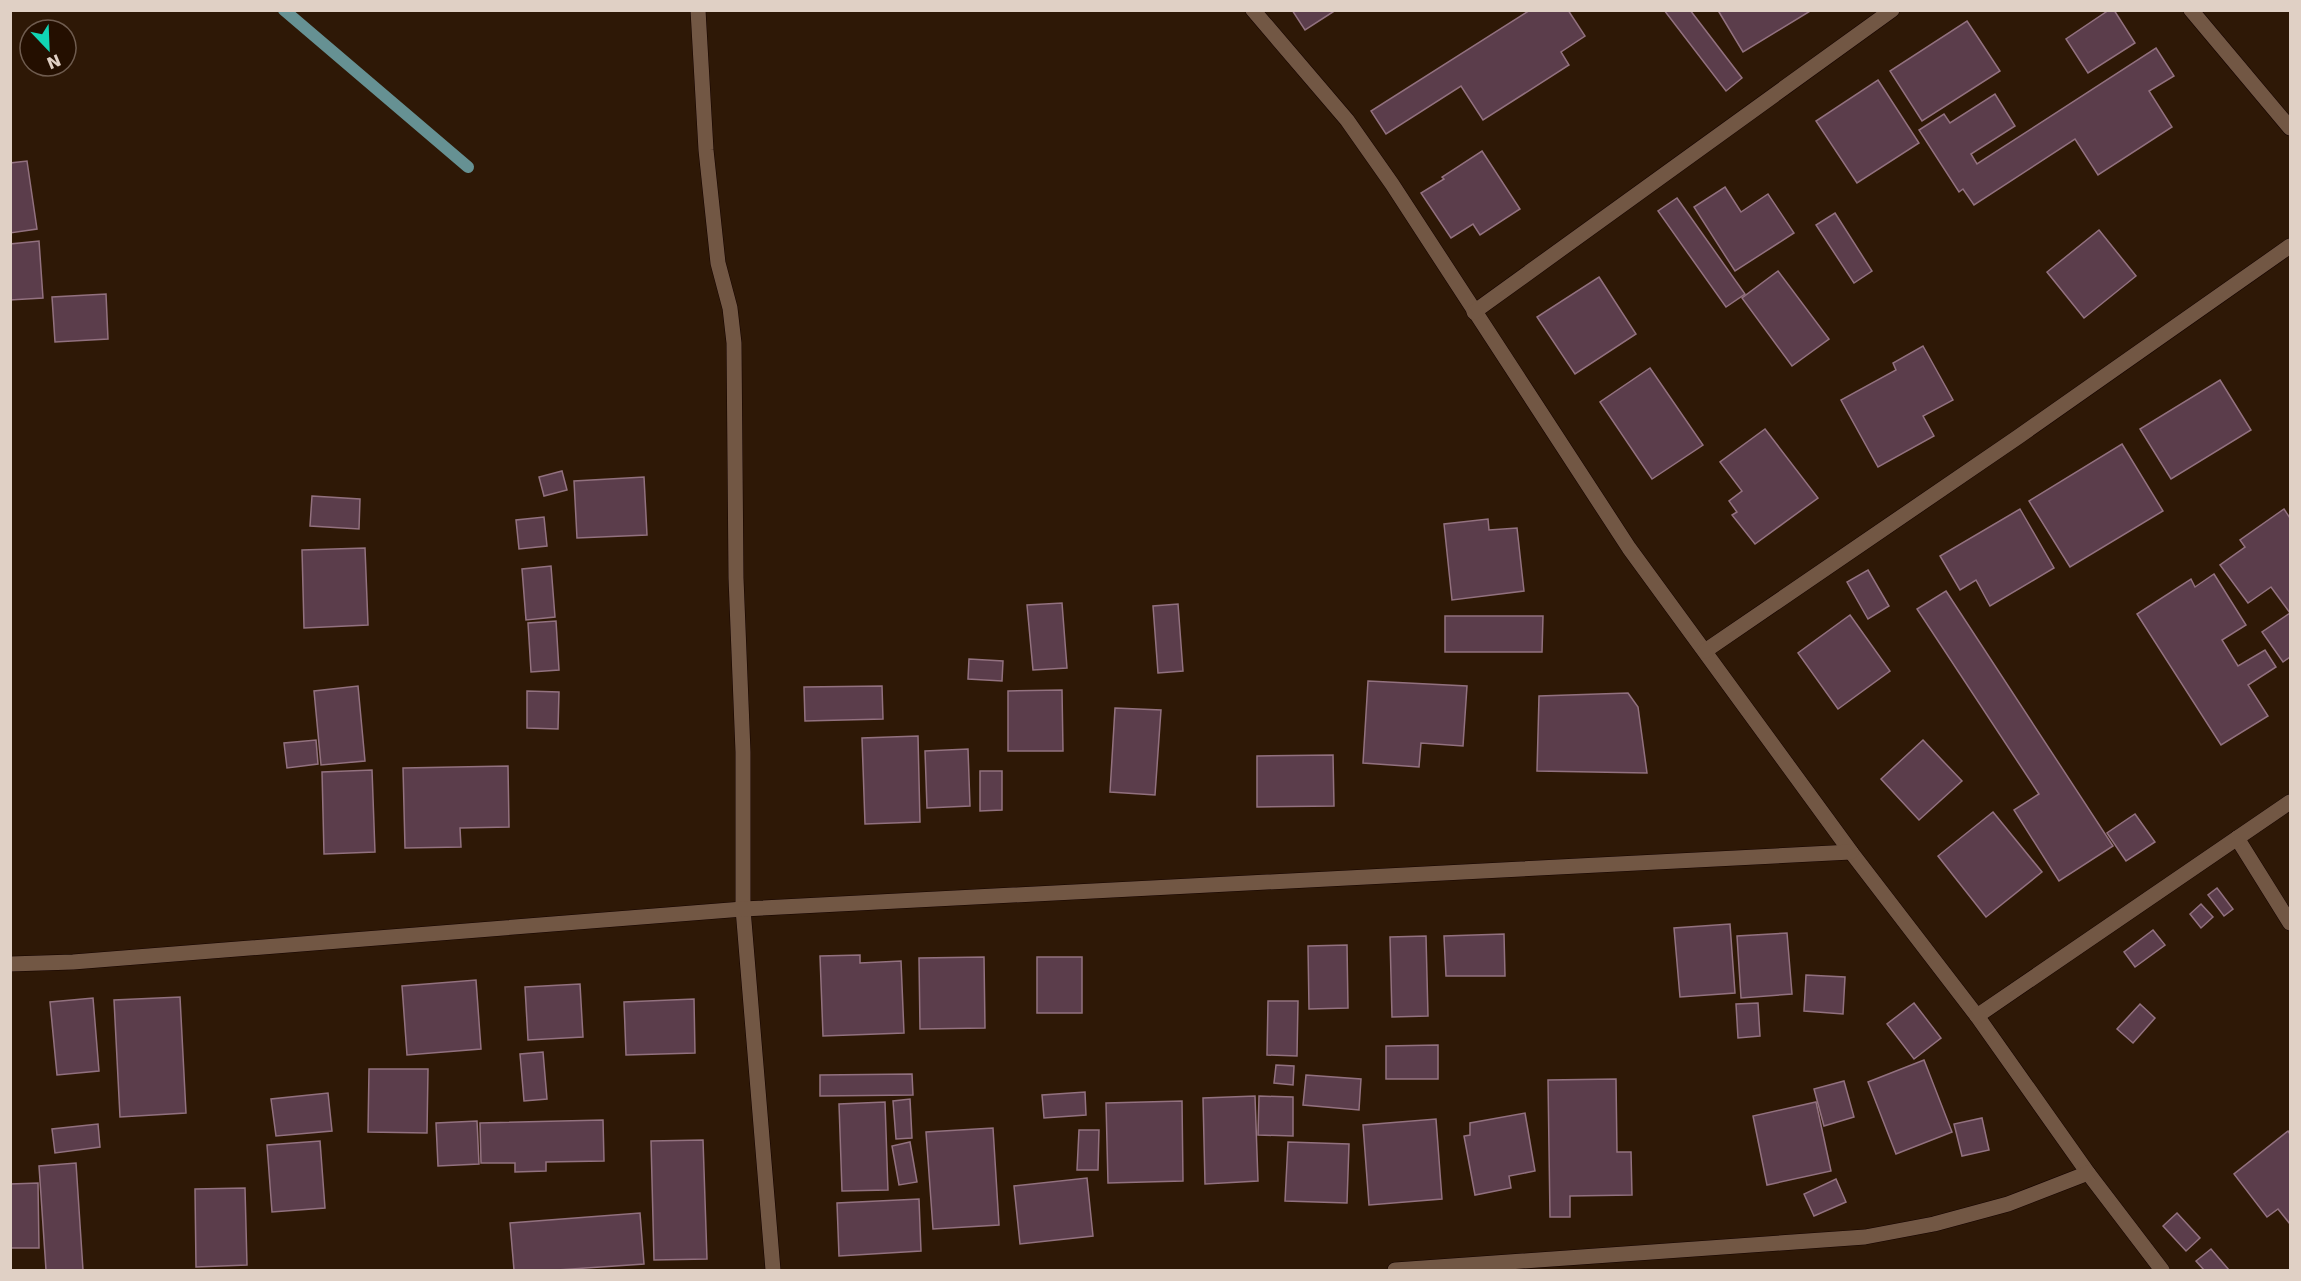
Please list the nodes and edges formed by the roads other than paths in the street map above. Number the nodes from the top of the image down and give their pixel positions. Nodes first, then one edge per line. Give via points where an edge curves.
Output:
1 (698, 10) edge
2 (1253, 10) edge
3 (1892, 10) edge
4 (2191, 10) edge
5 (2290, 128) edge
6 (2290, 246) edge
7 (1474, 312) junction
8 (1705, 651) junction
9 (2290, 802) edge
10 (2237, 837) junction
11 (1851, 852) junction
12 (743, 909) junction
13 (2290, 923) edge
14 (10, 964) edge
15 (1977, 1016) junction
16 (2088, 1173) junction
17 (774, 1270) edge
18 (1395, 1270) edge
19 (2162, 1270) edge

1 - 12 street via 706,150 718,263 734,343
2 - 7 street via 1347,120
3 - 7 street
4 - 5 street
6 - 8 street
7 - 8 street via 1629,548
8 - 11 street
9 - 10 street
10 - 13 street
10 - 15 street
11 - 12 street
11 - 15 street
12 - 14 street
12 - 17 street
15 - 16 street
16 - 18 street via 2008,1204 1865,1237
16 - 19 street

